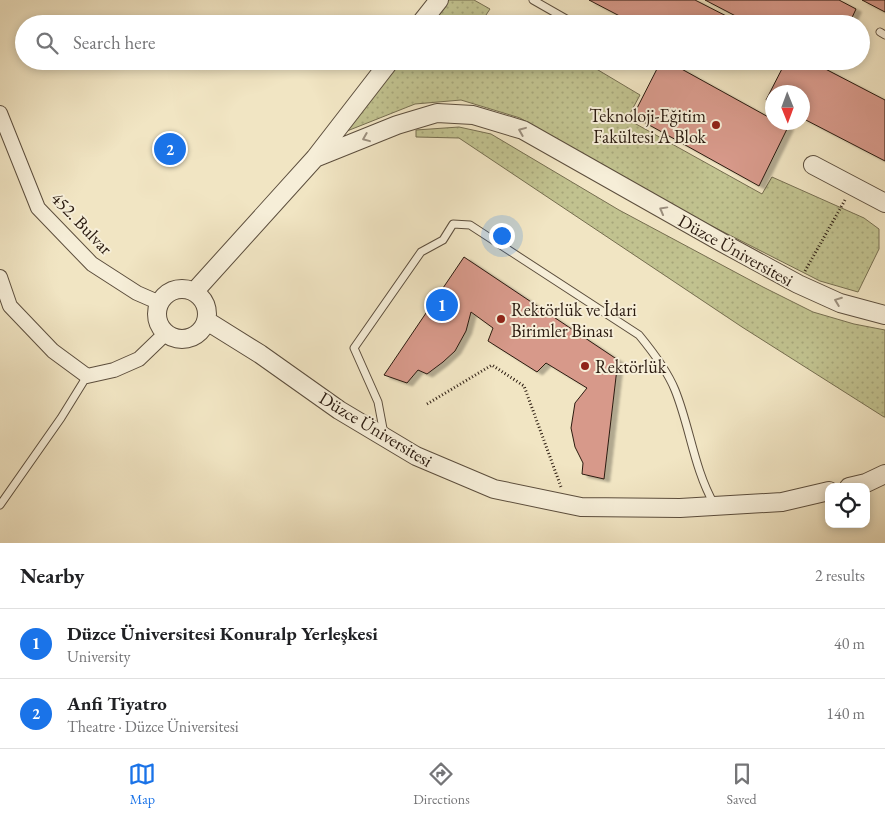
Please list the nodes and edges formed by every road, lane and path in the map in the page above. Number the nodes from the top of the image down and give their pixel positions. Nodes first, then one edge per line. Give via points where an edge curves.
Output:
1 (438, 0) edge
2 (533, 0) edge
3 (427, 15) edge
4 (559, 15) edge
5 (383, 70) edge
6 (0, 113) edge
7 (315, 158) junction
8 (813, 165) dead end
9 (852, 186) junction
10 (885, 203) edge
11 (0, 277) edge
12 (798, 284) junction
13 (194, 292) junction
14 (160, 303) junction
15 (885, 315) edge
16 (207, 321) junction
17 (166, 333) junction
18 (87, 376) junction
19 (427, 404) dead end
20 (384, 437) junction
21 (885, 474) edge
22 (866, 483) edge
23 (825, 492) edge
24 (567, 504) junction
25 (0, 505) edge
26 (714, 506) junction

1 - 3 street
2 - 4 lane
5 - 7 street, Düzce Üniversitesi
6 - 14 street, 452. Bulvar via 38,208 92,264
12 -> 7 street, Düzce Üniversitesi via 523,130 473,115 437,113 397,125
7 - 13 street, Düzce Üniversitesi
8 - 9 street
9 - 10 street
9 - 12 path
11 - 18 street via 10,306 53,350
15 -> 12 street, Düzce Üniversitesi via 840,302
13 - 14 street via 179,289 164,296
13 - 16 street via 206,304
14 - 17 street via 158,319
16 - 17 street via 197,335 189,338 178,339
16 - 20 street, Düzce Üniversitesi
17 - 18 street via 139,359 114,370
18 - 25 lane
19 - 24 path via 492,365 524,386
20 - 24 street, Düzce Üniversitesi via 416,456 494,490
20 - 26 lane via 378,402 354,348 421,252 443,240 453,224 470,224 639,335 658,358 675,389 704,488
21 - 22 street
23 - 26 street, Düzce Üniversitesi via 782,502
24 - 26 street, Düzce Üniversitesi via 581,507

